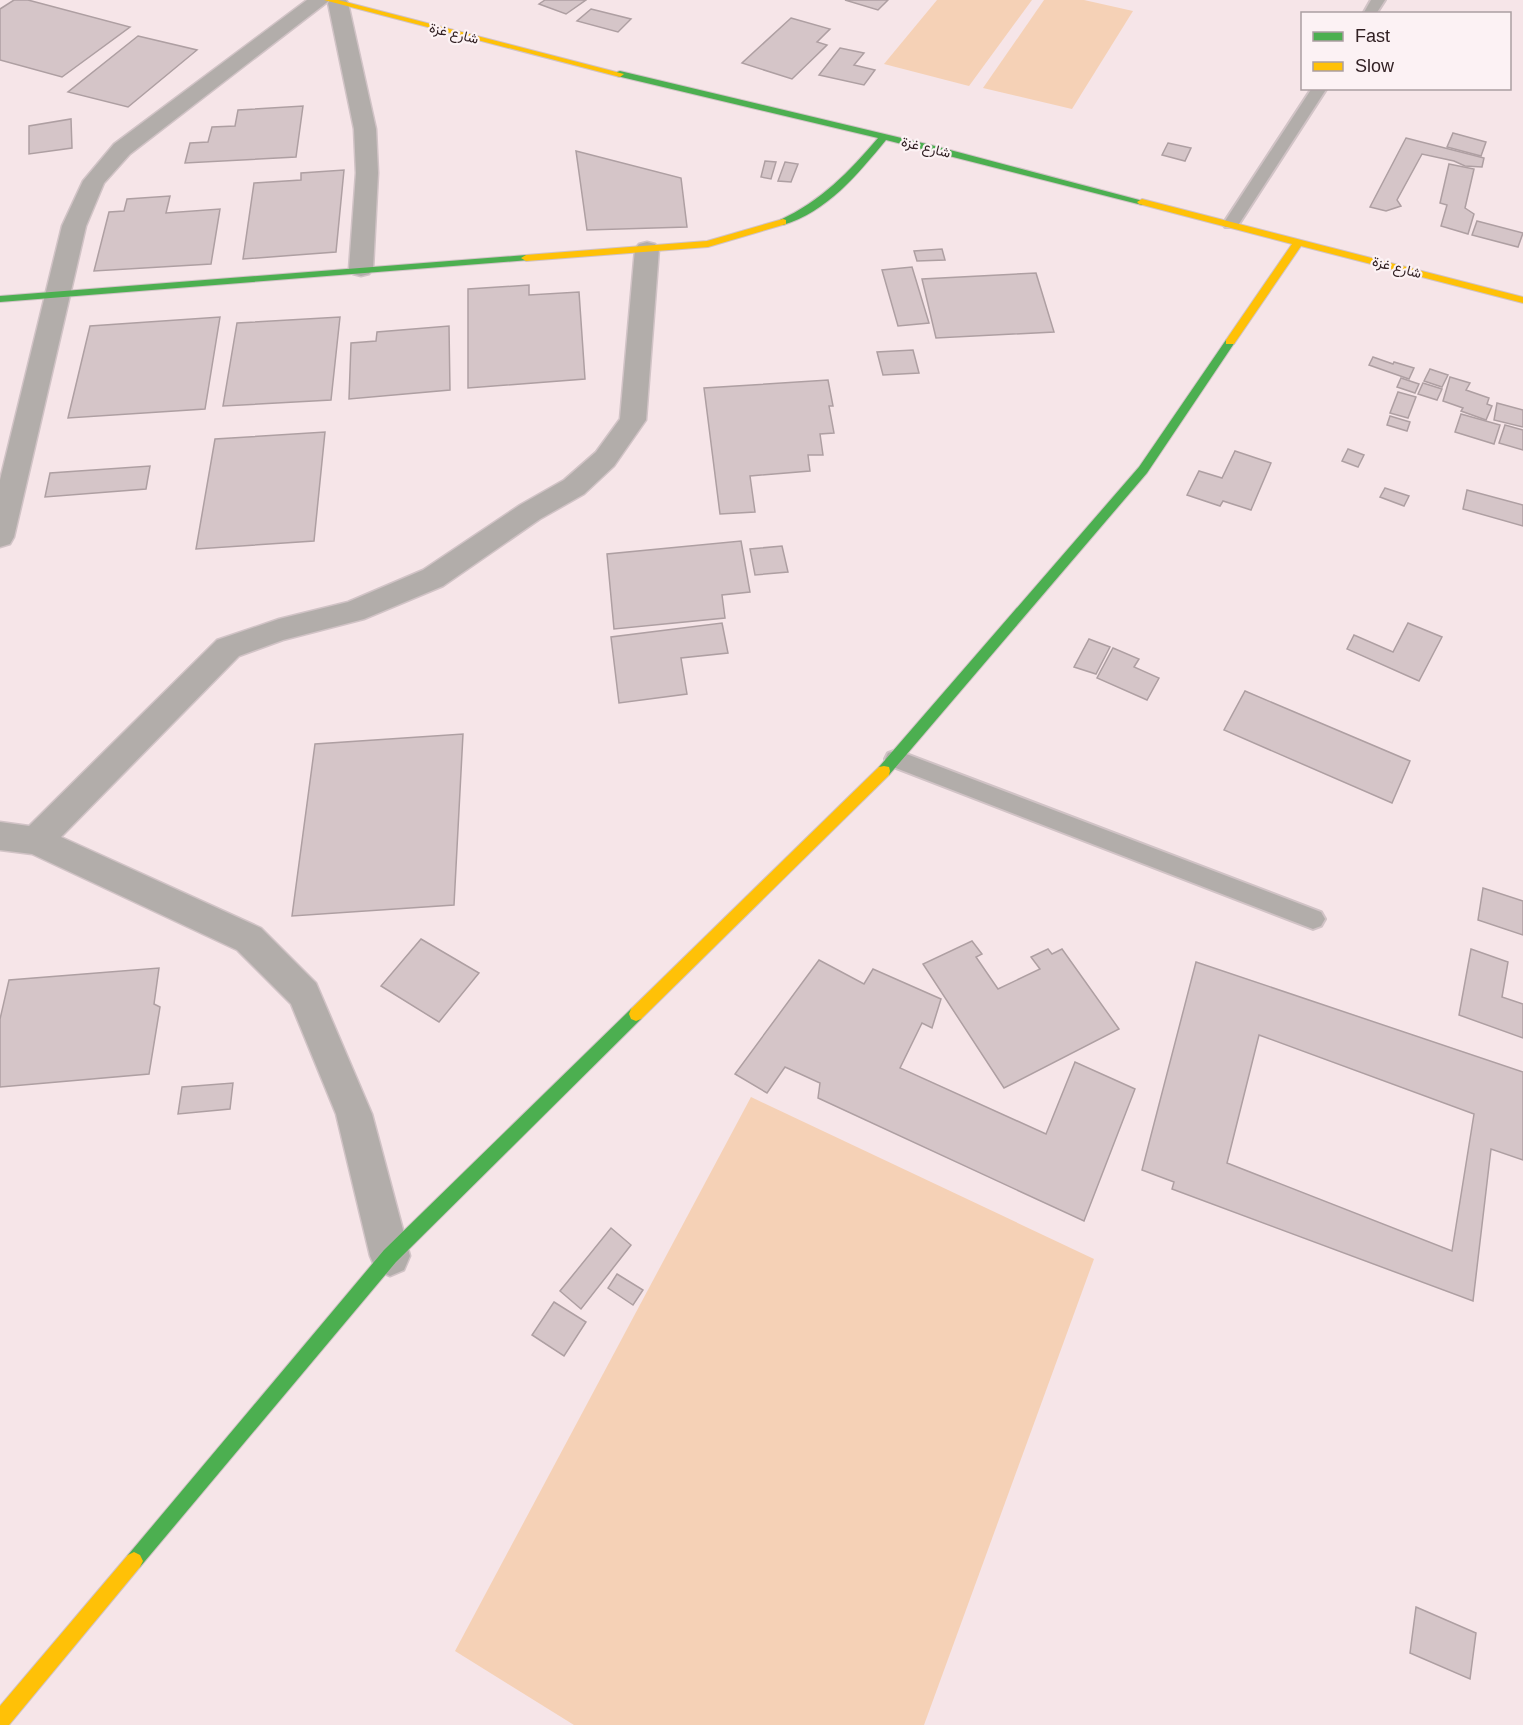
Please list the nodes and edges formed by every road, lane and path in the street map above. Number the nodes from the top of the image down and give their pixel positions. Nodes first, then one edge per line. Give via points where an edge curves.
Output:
1 (329, 1) edge
2 (1319, 90) edge
3 (884, 137) junction
4 (1231, 224) junction
5 (1299, 241) junction
6 (647, 249) junction
7 (361, 269) junction
8 (57, 293) junction
9 (0, 299) edge
10 (1523, 300) edge
11 (0, 537) edge
12 (896, 759) junction
13 (0, 836) edge
14 (36, 841) junction
15 (1313, 919) dead end
16 (390, 1256) junction
17 (0, 1721) edge

1 - 3 street, شارع غزة
1 - 7 street via 365,129
1 - 8 street via 122,149 94,181 78,218
2 - 4 lane
3 - 4 street, شارع غزة
3 - 6 street via 829,197 797,216 756,233 708,244
4 - 5 street, شارع غزة
5 - 10 street, شارع غزة
5 - 12 street via 1143,470
6 - 7 street
6 - 14 street via 633,420 605,459 574,487 433,578 354,611 228,648
7 - 8 street
8 - 9 street
8 - 11 street
12 - 15 lane
12 - 16 street
13 - 14 street
14 - 16 street via 249,939 304,994 354,1114
16 - 17 street

